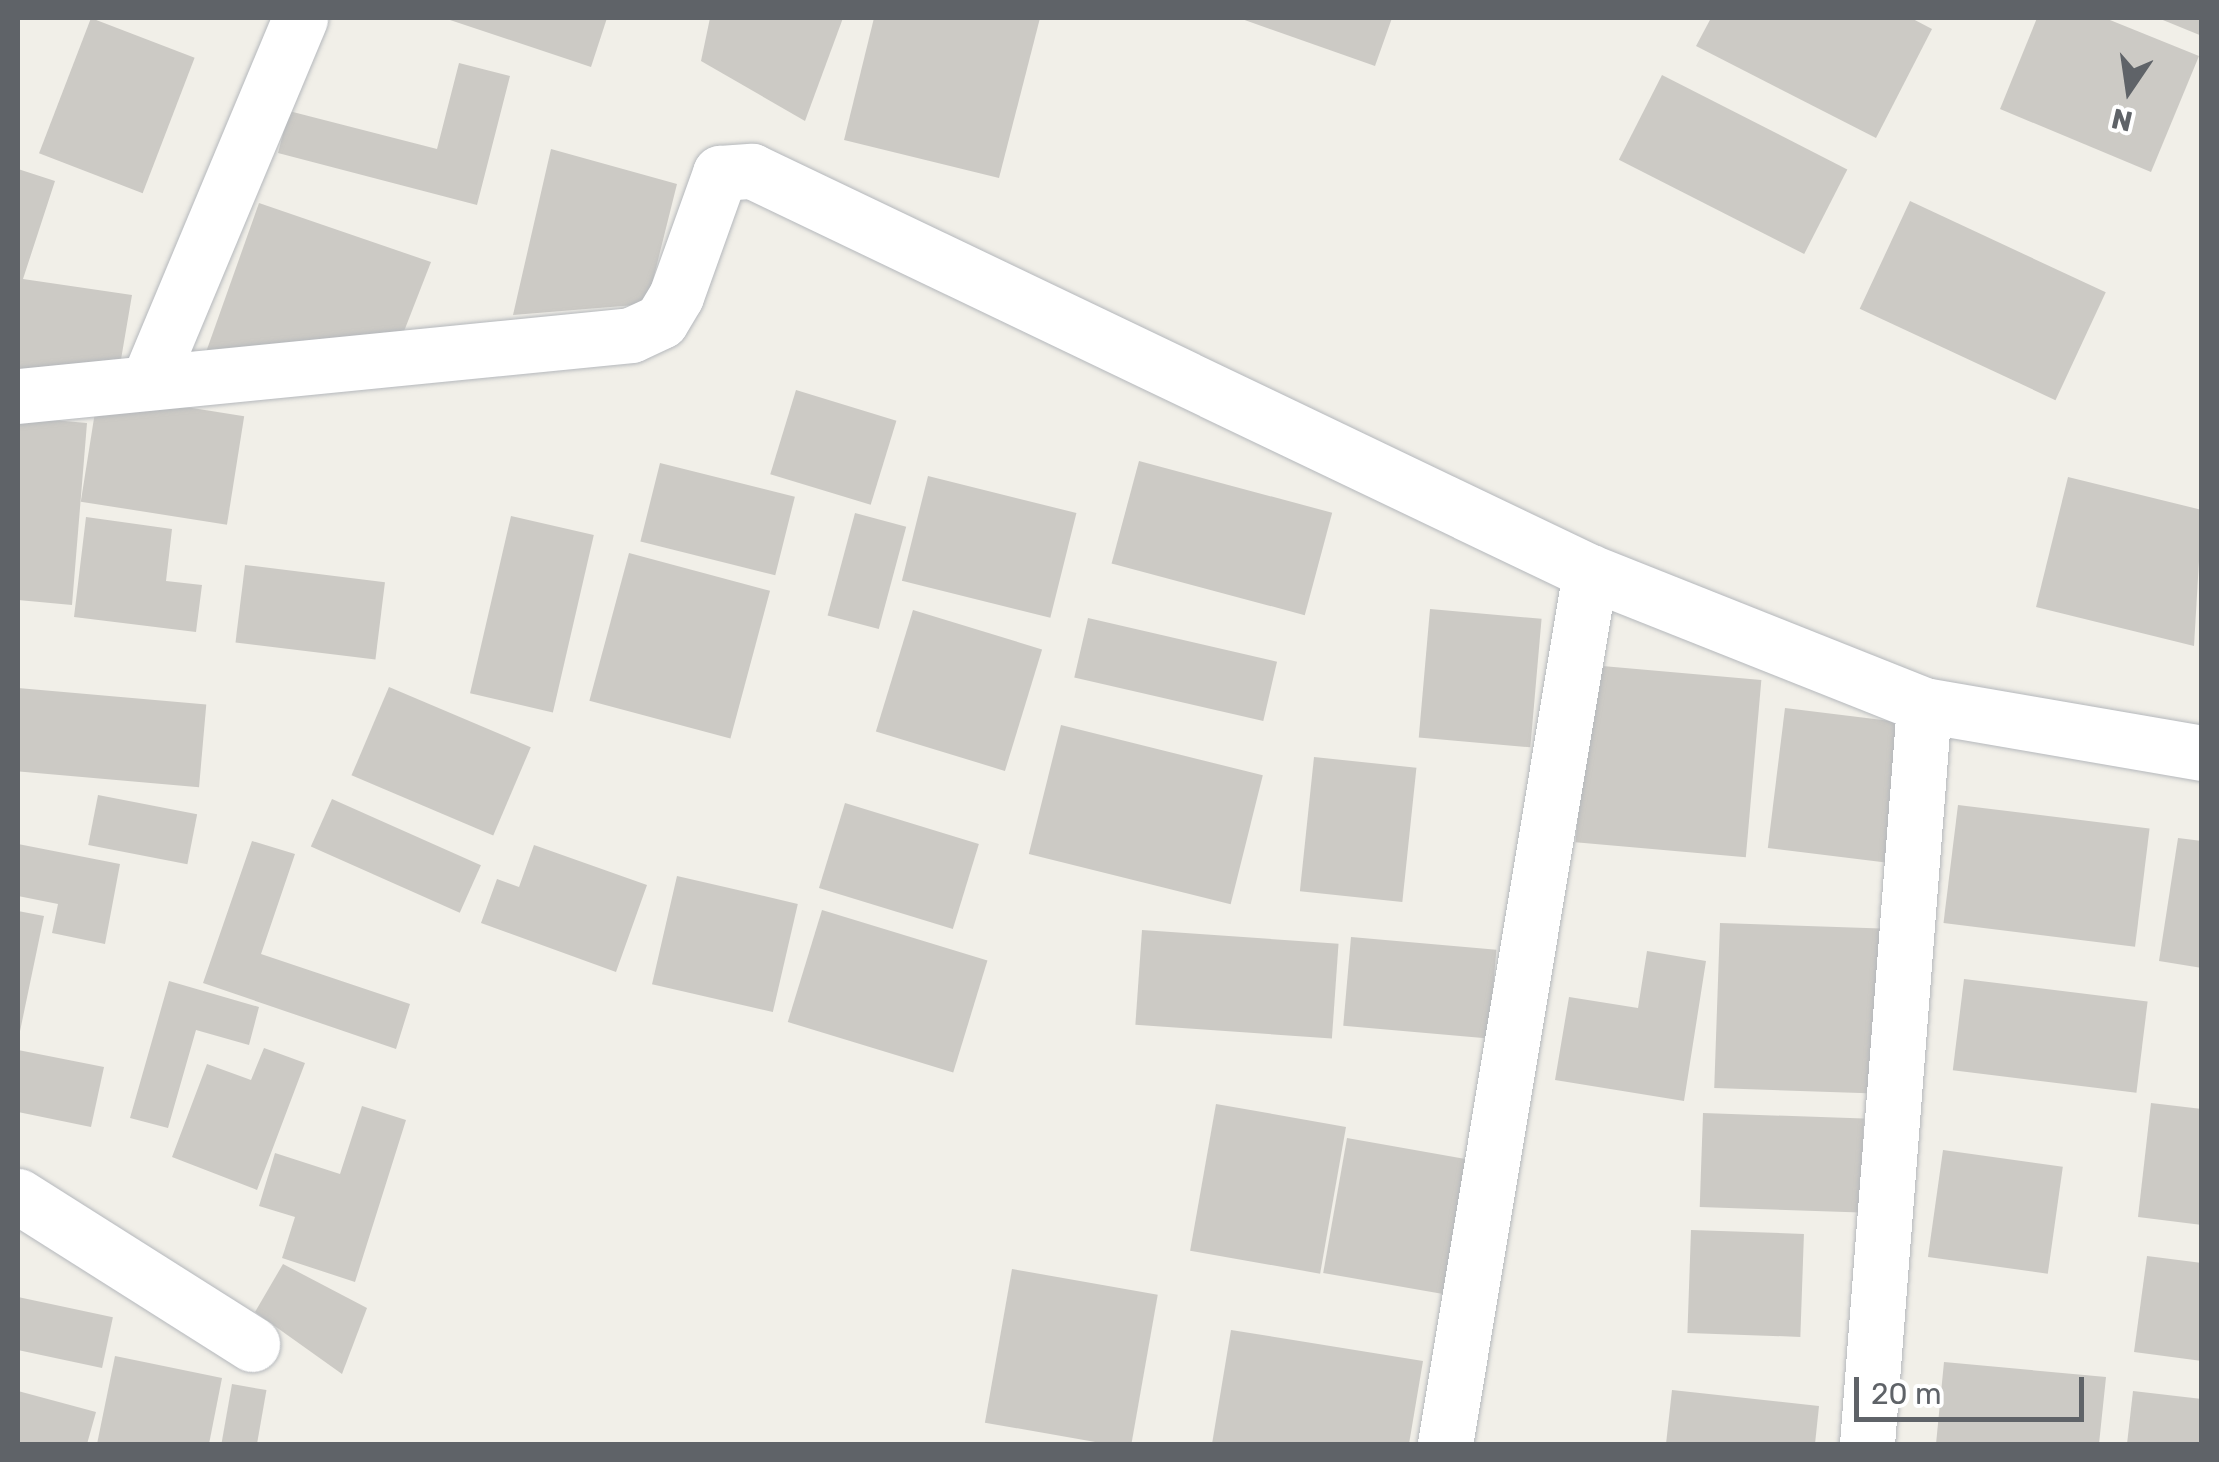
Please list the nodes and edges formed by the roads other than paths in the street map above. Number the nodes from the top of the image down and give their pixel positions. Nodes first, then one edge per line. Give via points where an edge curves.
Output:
1 (300, 18) edge
2 (148, 382) junction
3 (18, 396) edge
4 (1590, 572) junction
5 (1924, 705) junction
6 (2202, 753) edge
7 (18, 1196) edge
8 (252, 1344) dead end
9 (1445, 1444) edge
10 (1867, 1444) edge

1 - 2 street
2 - 3 street
2 - 4 street via 630,334 661,321 676,296 720,172 752,171
4 - 5 street
4 - 9 street
5 - 6 street
5 - 10 street
7 - 8 street

